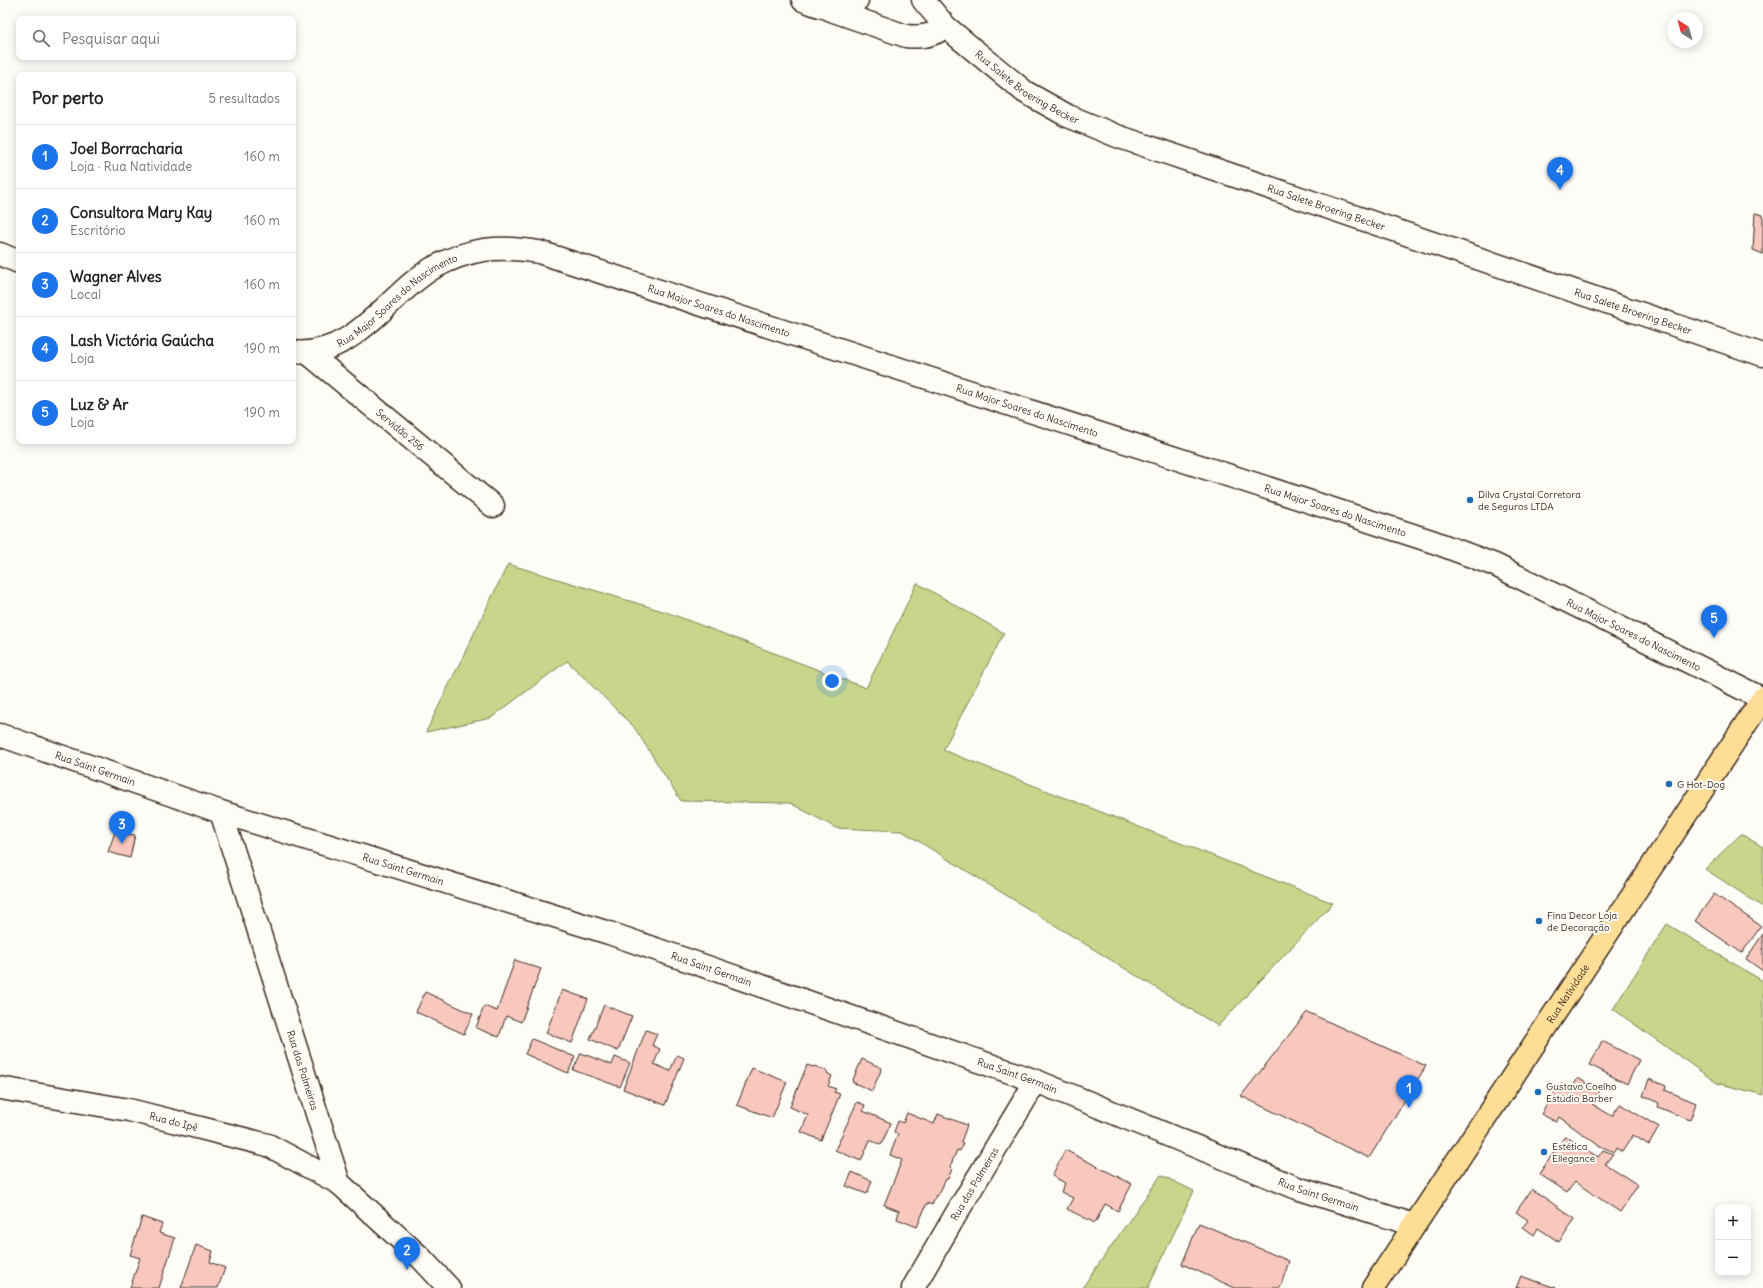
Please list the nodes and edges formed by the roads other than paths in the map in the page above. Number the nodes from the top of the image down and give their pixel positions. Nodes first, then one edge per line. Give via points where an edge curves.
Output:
1 (803, 0) edge
2 (857, 0) edge
3 (923, 0) edge
4 (831, 10) junction
5 (946, 27) junction
6 (0, 254) edge
7 (16, 261) edge
8 (300, 352) edge
9 (1763, 355) edge
10 (493, 506) dead end
11 (1763, 699) edge
12 (0, 735) edge
13 (221, 812) junction
14 (1036, 1081) junction
15 (0, 1088) edge
16 (339, 1183) junction
17 (1414, 1225) junction
18 (449, 1288) edge
19 (913, 1288) edge
20 (1373, 1288) edge

1 - 4 street
2 - 4 street
3 - 5 street, Rua Salete Broering Becker
4 - 5 street via 906,36 929,35
5 - 9 street, Rua Salete Broering Becker via 1025,92 1068,116
6 - 7 street
8 - 10 street, Servidão 256
8 - 11 street, Rua Major Soares do Nascimento via 340,341 357,332 432,268 451,259 500,247 539,252 1434,542 1495,565
11 - 17 main road, Rua Natividade
12 - 13 street, Rua Saint Germain
13 - 14 street, Rua Saint Germain via 609,933
13 - 16 street, Rua das Palmeiras
14 - 17 street, Rua Saint Germain via 1297,1188
14 - 19 street, Rua das Palmeiras
15 - 16 street, Rua do Ipê via 129,1110 268,1145
16 - 18 street, Rua das Palmeiras via 420,1257
17 - 20 main road, Rua Natividade

